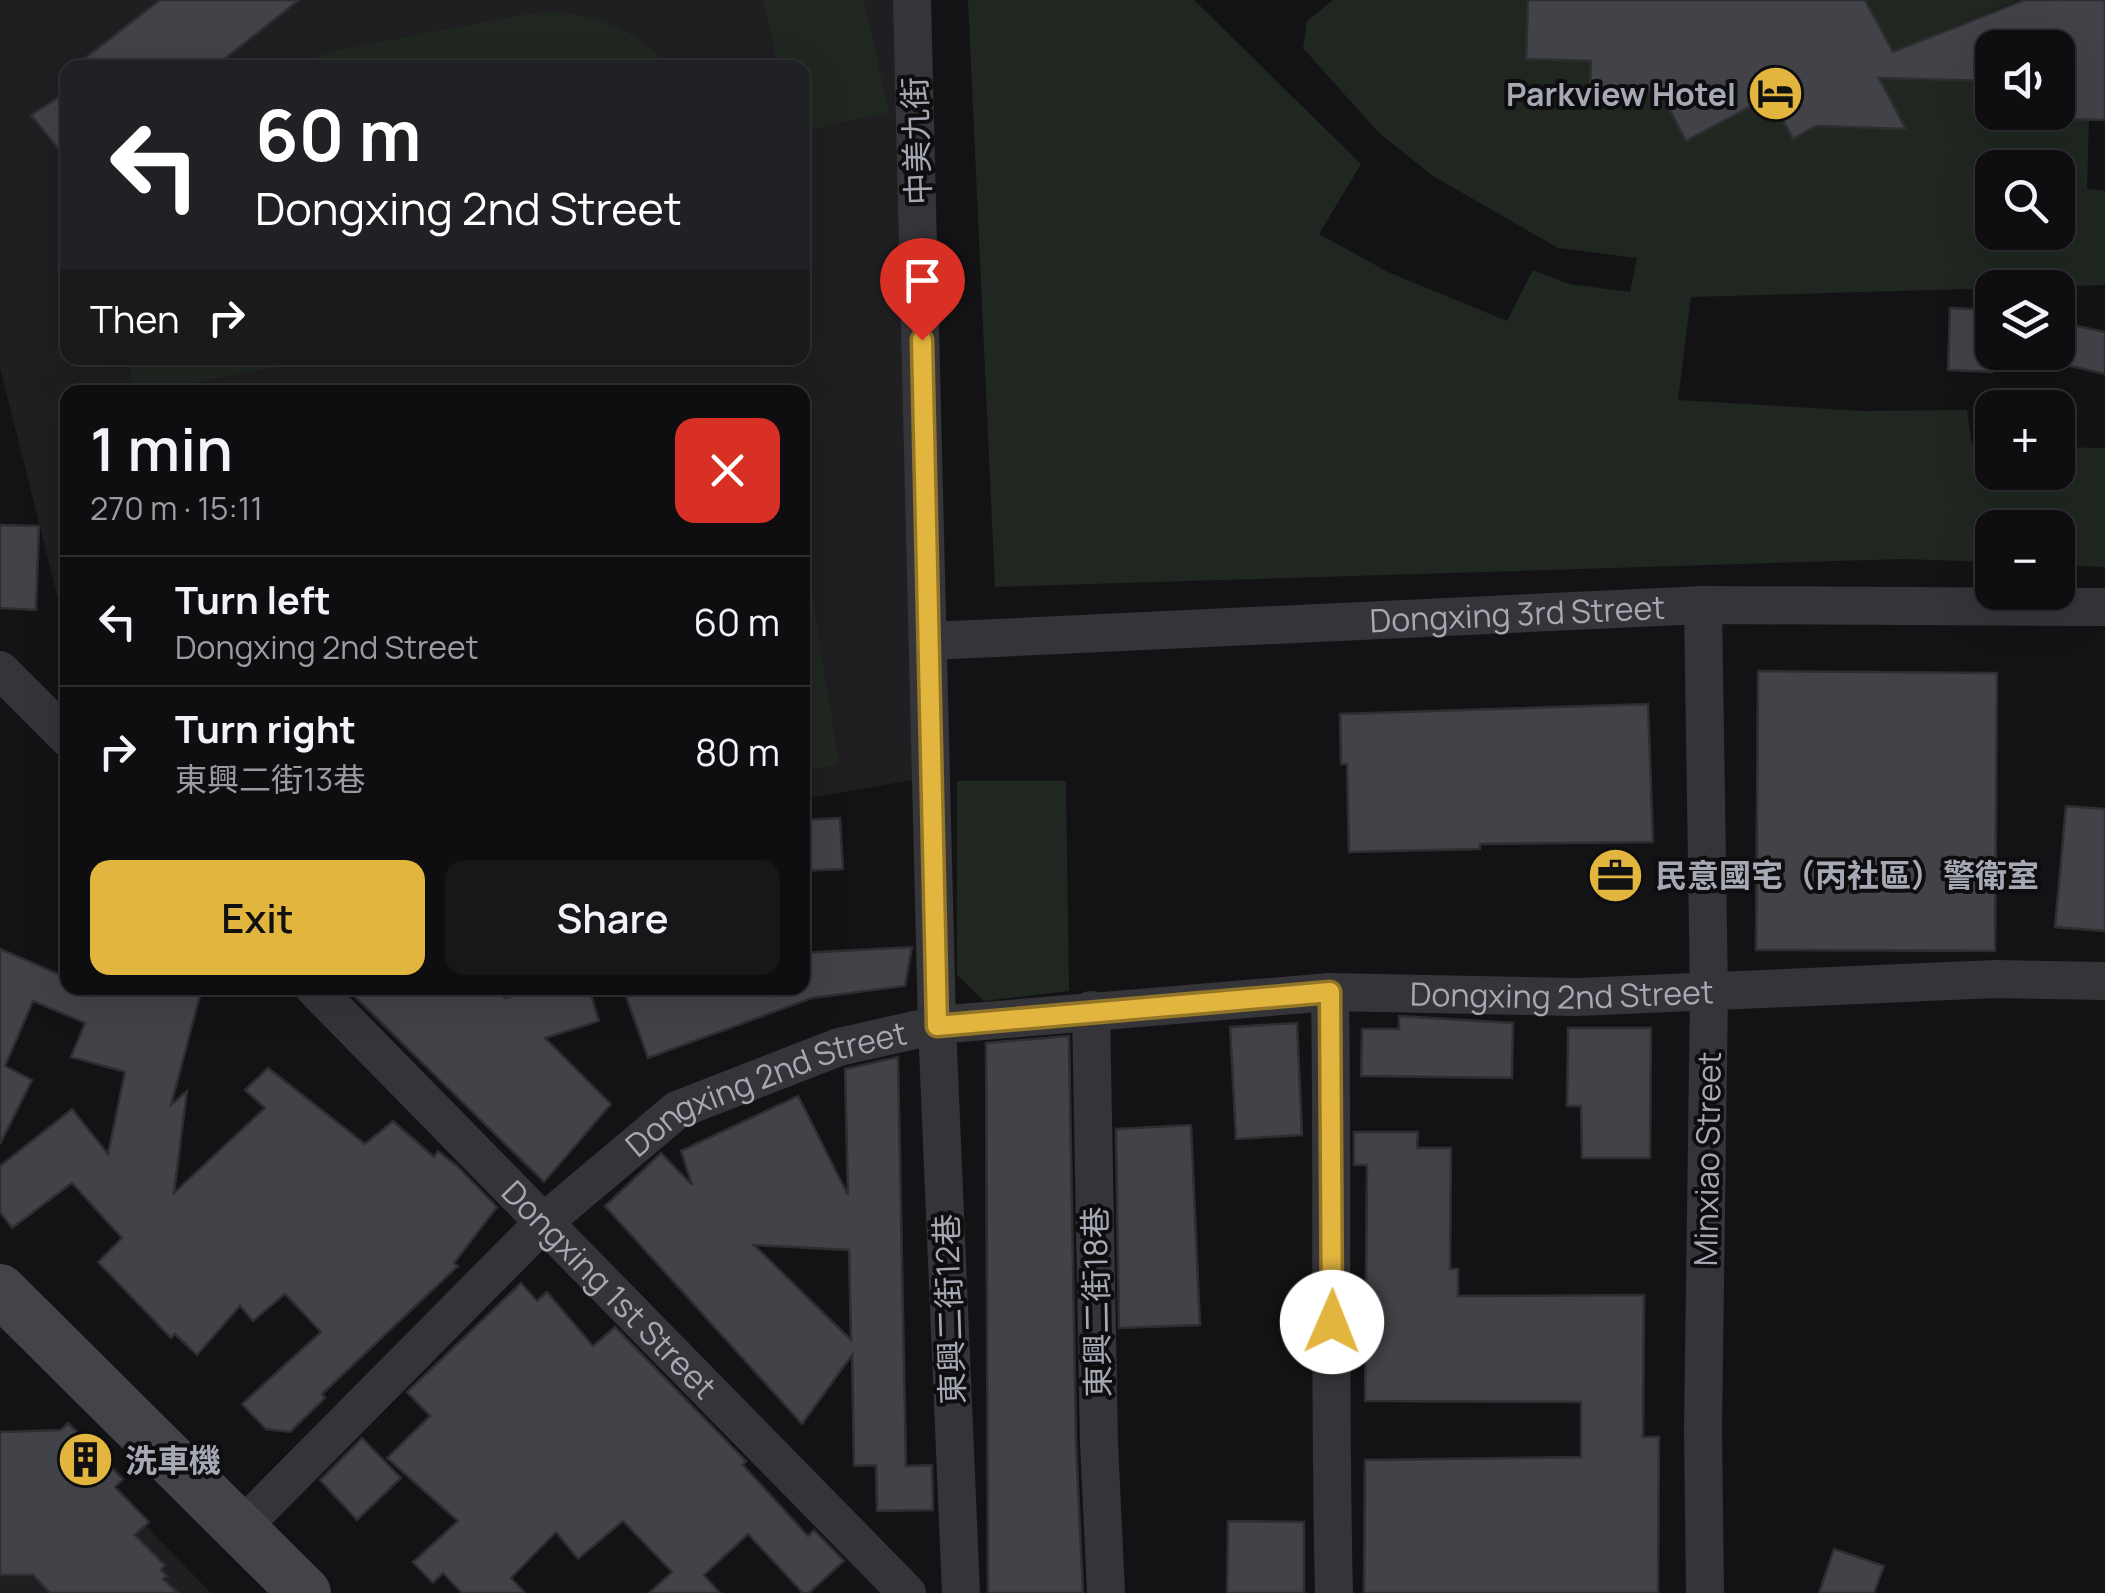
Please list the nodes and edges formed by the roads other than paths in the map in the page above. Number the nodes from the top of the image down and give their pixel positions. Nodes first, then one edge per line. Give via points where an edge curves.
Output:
1 (912, 0) edge
2 (1702, 605) junction
3 (2105, 608) edge
4 (930, 641) junction
5 (0, 670) edge
6 (60, 730) edge
7 (2105, 981) edge
8 (1330, 992) junction
9 (1709, 994) junction
10 (321, 995) edge
11 (1091, 1010) junction
12 (937, 1026) junction
13 (544, 1222) junction
14 (0, 1290) edge
15 (240, 1528) junction
16 (305, 1593) edge
17 (906, 1593) edge
18 (961, 1593) edge
19 (1106, 1593) edge
20 (1334, 1593) edge
21 (1705, 1593) edge

1 - 4 street, 中美九街
2 - 3 street, Dongxing 3rd Street
2 - 4 street, Dongxing 3rd Street
2 - 9 street, Minxiao Street
4 - 12 street, 中美九街
5 - 6 street
7 - 9 street, Dongxing 2nd Street via 1996,979
8 - 9 street, Dongxing 2nd Street
8 - 11 street, Dongxing 2nd Street
8 - 20 street
9 - 21 street, Minxiao Street
10 - 13 street, Dongxing 1st Street
11 - 12 street, Dongxing 2nd Street
11 - 19 street, 東興二街18巷
12 - 13 street, Dongxing 2nd Street via 839,1047 677,1110
12 - 18 street, 東興二街12巷
13 - 15 street, Dongxing 2nd Street
13 - 17 street, Dongxing 1st Street
14 - 15 street
15 - 16 street

